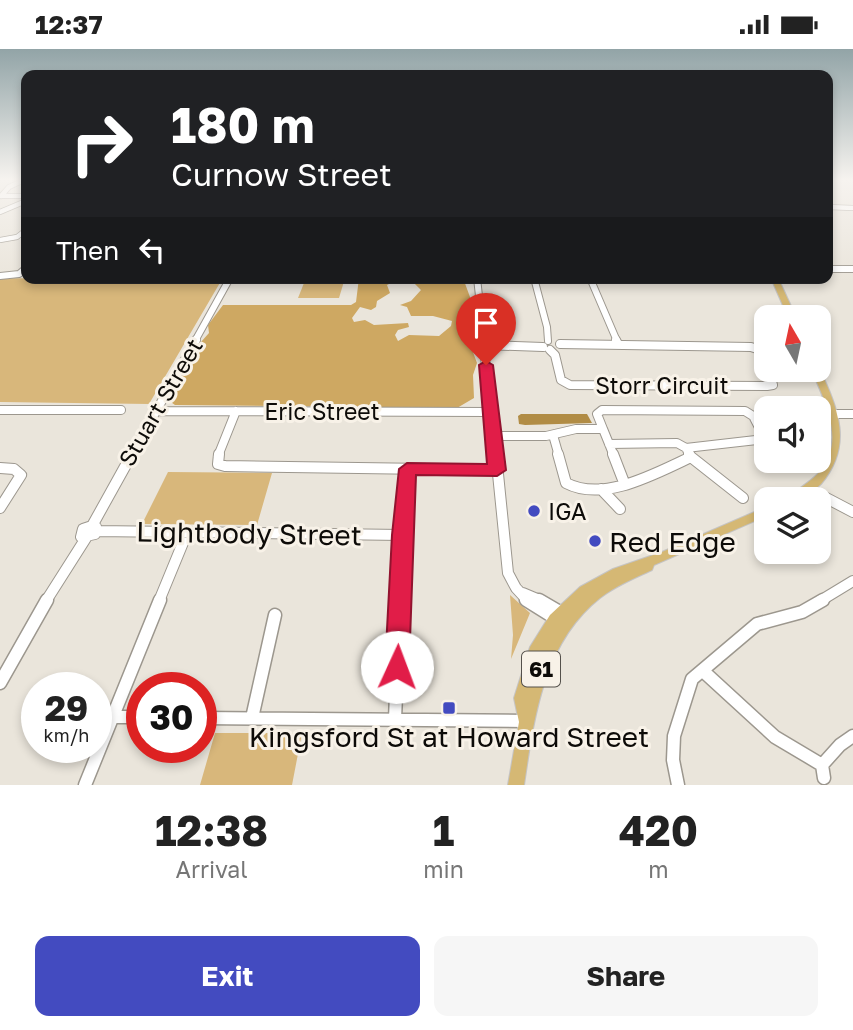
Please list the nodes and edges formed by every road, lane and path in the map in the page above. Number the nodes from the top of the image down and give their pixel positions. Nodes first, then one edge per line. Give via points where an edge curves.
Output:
1 (21, 234) edge
2 (0, 240) edge
3 (833, 269) edge
4 (853, 269) edge
5 (19, 274) edge
6 (0, 276) edge
7 (227, 284) edge
8 (478, 284) edge
9 (536, 284) edge
10 (593, 284) edge
11 (777, 284) edge
12 (786, 305) edge
13 (618, 344) junction
14 (484, 345) junction
15 (552, 345) junction
16 (754, 347) edge
17 (774, 382) edge
18 (821, 382) edge
19 (121, 409) dead end
20 (0, 410) edge
21 (155, 411) junction
22 (236, 411) junction
23 (490, 412) junction
24 (837, 414) junction
25 (853, 414) edge
26 (603, 429) junction
27 (553, 435) junction
28 (492, 436) junction
29 (609, 444) junction
30 (689, 452) junction
31 (0, 468) edge
32 (407, 469) junction
33 (497, 470) junction
34 (625, 485) junction
35 (816, 487) edge
36 (601, 489) junction
37 (743, 498) dead end
38 (831, 500) edge
39 (0, 508) edge
40 (620, 509) dead end
41 (853, 512) edge
42 (754, 515) edge
43 (94, 529) junction
44 (187, 533) junction
45 (402, 535) junction
46 (853, 581) edge
47 (275, 615) dead end
48 (562, 619) junction
49 (703, 671) junction
50 (0, 683) edge
51 (112, 717) joint
52 (126, 717) edge
53 (217, 718) edge
54 (252, 718) junction
55 (395, 719) junction
56 (526, 721) junction
57 (853, 736) edge
58 (94, 763) edge
59 (85, 785) edge
60 (516, 785) edge
61 (678, 785) edge

1 - 2 street
3 - 4 street
5 - 6 street
7 - 21 street, Stuart Street
8 - 14 street
9 - 15 street
10 - 13 street
11 - 12 main road
13 - 15 street, Storr Circuit
13 - 16 street, Storr Circuit
14 - 15 street, Storr Circuit
14 - 23 street
15 - 17 street, Storr Circuit via 561,380 570,384 767,386
18 - 24 main road
19 - 20 street
21 - 22 street, Eric Street
21 - 43 street, Stuart Street
22 - 23 street, Eric Street
22 - 32 street via 218,464
23 - 28 street
24 - 25 street
24 - 35 main road via 846,440 843,461
26 - 27 street
26 - 29 street
26 - 30 street via 597,414 602,410 745,411 753,416 765,439
27 - 28 street
27 - 36 street via 569,487
28 - 33 street
29 - 30 street via 677,443
29 - 34 street
30 - 34 street
30 - 37 street
31 - 39 street via 22,475
32 - 33 street
32 - 45 street
33 - 48 street via 510,582 526,601
34 - 36 street
36 - 40 street
38 - 41 street
42 - 48 main road, 61 via 600,582 585,591
43 - 44 street, Lightbody Street
43 - 50 street via 60,577
44 - 45 street, Lightbody Street
44 - 51 street
45 - 55 street
46 - 49 street via 802,612 757,624
47 - 54 street
48 - 56 main road, 61
49 - 57 street via 775,737 823,772
49 - 61 street via 692,679 678,717 673,760
51 - 52 street
53 - 54 street
54 - 55 street
55 - 56 street
56 - 60 main road, 61
58 - 59 street

